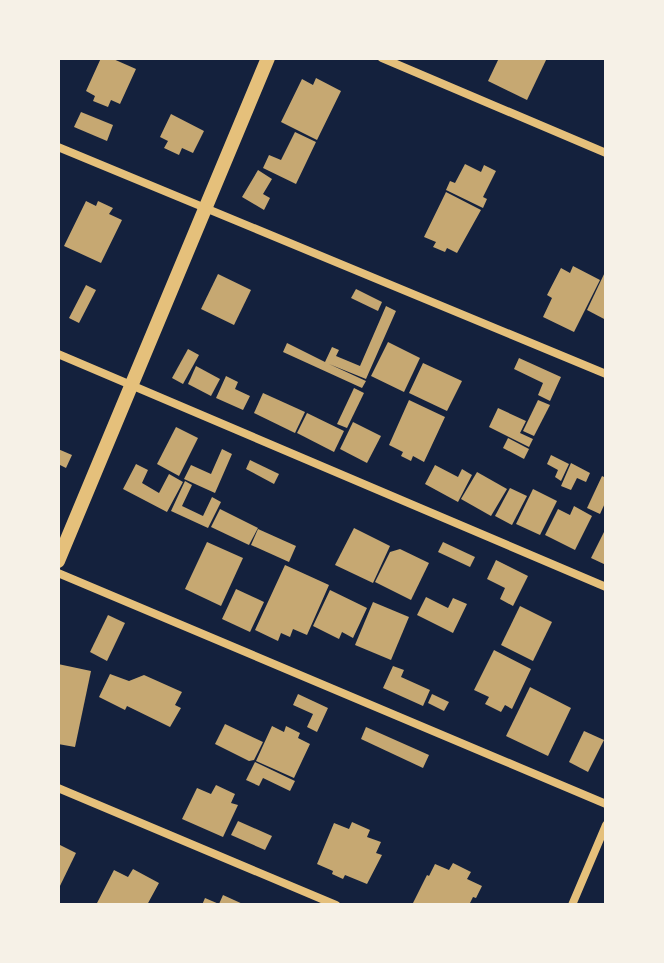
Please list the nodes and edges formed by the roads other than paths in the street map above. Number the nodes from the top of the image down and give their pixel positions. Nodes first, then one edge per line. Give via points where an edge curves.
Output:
1 (268, 58) edge
2 (382, 58) edge
3 (58, 147) edge
4 (606, 153) edge
5 (206, 208) junction
6 (58, 354) edge
7 (606, 374) edge
8 (133, 385) junction
9 (58, 561) edge
10 (58, 573) edge
11 (606, 587) edge
12 (58, 788) edge
13 (606, 804) edge
14 (606, 825) edge
15 (336, 905) edge
16 (572, 905) edge

1 - 5 main road
2 - 4 street
3 - 5 street
5 - 7 street
5 - 8 main road
6 - 8 street
8 - 9 main road
8 - 11 street
10 - 13 street
12 - 15 street
14 - 16 street

